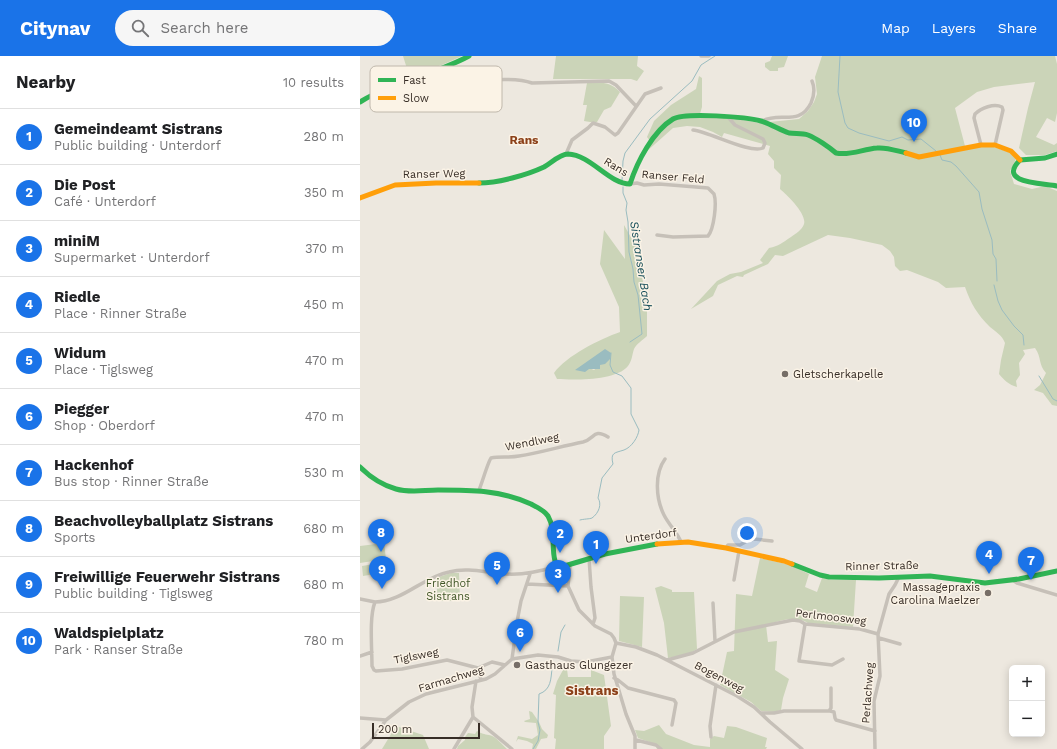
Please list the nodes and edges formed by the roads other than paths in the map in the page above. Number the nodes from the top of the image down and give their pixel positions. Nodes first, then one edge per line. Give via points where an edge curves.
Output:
1 (469, 56) edge
2 (701, 56) edge
3 (710, 56) edge
4 (447, 66) edge
5 (502, 80) edge
6 (812, 81) dead end
7 (661, 88) dead end
8 (370, 96) edge
9 (360, 102) edge
10 (636, 106) junction
11 (728, 117) junction
12 (762, 121) junction
13 (693, 130) dead end
14 (981, 145) junction
15 (995, 145) junction
16 (566, 154) junction
17 (1057, 154) edge
18 (1020, 160) junction
19 (630, 184) junction
20 (1057, 186) edge
21 (360, 198) edge
22 (657, 235) dead end
23 (608, 438) dead end
24 (665, 459) dead end
25 (360, 467) edge
26 (479, 490) junction
27 (772, 541) dead end
28 (681, 542) junction
29 (726, 548) junction
30 (739, 551) junction
31 (589, 558) junction
32 (570, 565) junction
33 (558, 566) junction
34 (1057, 571) edge
35 (530, 574) junction
36 (899, 577) junction
37 (734, 580) dead end
38 (1013, 580) junction
39 (527, 584) junction
40 (568, 586) junction
41 (1057, 595) edge
42 (360, 599) edge
43 (375, 602) junction
44 (713, 603) dead end
45 (593, 624) junction
46 (806, 624) junction
47 (878, 636) junction
48 (715, 641) junction
49 (616, 643) junction
50 (900, 644) dead end
51 (372, 652) junction
52 (360, 656) edge
53 (612, 657) junction
54 (512, 658) junction
55 (843, 659) dead end
56 (667, 660) junction
57 (504, 665) junction
58 (478, 668) junction
59 (614, 678) junction
60 (481, 680) junction
61 (476, 681) junction
62 (716, 685) junction
63 (831, 688) dead end
64 (830, 710) junction
65 (761, 713) junction
66 (473, 716) junction
67 (360, 718) edge
68 (386, 720) junction
69 (672, 725) dead end
70 (875, 731) junction
71 (711, 737) dead end
72 (636, 740) junction
73 (362, 749) edge
74 (454, 749) edge
75 (512, 749) edge
76 (635, 749) edge
77 (661, 749) edge
78 (802, 749) edge
79 (875, 749) edge

1 - 4 main road
2 - 3 street
5 - 10 street via 609,81
6 - 12 street via 813,97 803,113
7 - 10 street via 645,94
8 - 9 main road
10 - 16 street via 616,134 594,122 572,140
11 - 12 main road, Rans
11 - 13 street via 735,125 763,139 763,148 747,147
11 - 19 main road, Rans via 697,115 674,118 658,132 640,159
12 - 14 main road, Rans via 790,133 808,135 841,154 886,148 919,157
14 - 15 main road
14 - 15 street via 976,112 997,105 1003,110
15 - 18 main road via 1011,151
16 - 19 main road, Rans via 574,155 600,168 622,184
16 - 21 main road, Ranser Weg via 543,167 486,184 395,185
17 - 18 main road via 1045,158
18 - 20 main road via 1012,170 1018,179
19 - 22 street, Ranser Feld via 708,188 714,194 712,226 708,236
23 - 26 street, Wendlweg via 600,433 586,441 519,456 491,458 488,460 486,474
24 - 28 street via 660,469 658,498 664,515
25 - 26 main road via 378,482 396,488 419,491
26 - 33 main road via 510,495 532,504 545,513 551,526
27 - 29 street via 752,539 740,545 728,545
28 - 29 main road, Unterdorf
28 - 31 main road, Unterdorf via 648,544
29 - 30 main road, Unterdorf
30 - 36 main road, Rinner Straße via 789,562 825,576
30 - 37 street
31 - 32 main road, Unterdorf
31 - 45 street via 595,618
32 - 33 main road, Unterdorf
32 - 40 street
33 - 35 street
34 - 38 main road, Rinner Straße
35 - 39 street
35 - 43 street via 464,570 449,572 393,598
36 - 38 main road, Rinner Straße via 930,576 980,582
36 - 47 street, Perlachweg via 889,594
38 - 41 street
39 - 40 street
39 - 54 street via 517,622
40 - 45 street via 577,608
42 - 43 street
43 - 51 street, Tiglsweg via 372,612
44 - 48 street
45 - 49 street via 611,634
46 - 47 street, Perlmoosweg via 860,629
46 - 48 street, Perlmoosweg via 793,620 734,632
46 - 55 street via 798,661 832,666
47 - 50 street
47 - 70 street, Perlachweg via 880,676 874,699
48 - 56 street, Perlmoosweg via 693,653
49 - 53 street
49 - 56 street, Bogenweg via 636,647
51 - 52 street
51 - 58 street, Tiglsweg via 372,668 376,671 402,669 447,660
53 - 54 street via 581,662 543,656
53 - 59 street
54 - 57 street, Farmachweg
56 - 62 street, Bogenweg
57 - 58 street, Tiglsweg via 492,662
57 - 60 street, Farmachweg via 495,674
58 - 60 street
59 - 69 street via 628,688 674,700 676,702
59 - 72 street
60 - 61 street, Farmachweg
61 - 66 street
61 - 68 street, Farmachweg via 422,696 403,706
62 - 65 street, Bogenweg
62 - 71 street via 710,726
63 - 64 street
64 - 65 street
64 - 70 street via 834,712 836,720
65 - 78 street, Bogenweg
66 - 74 street
66 - 75 street
67 - 68 street
68 - 73 street, Farmachweg
70 - 79 street, Perlachweg
72 - 76 street
72 - 77 street via 656,745

